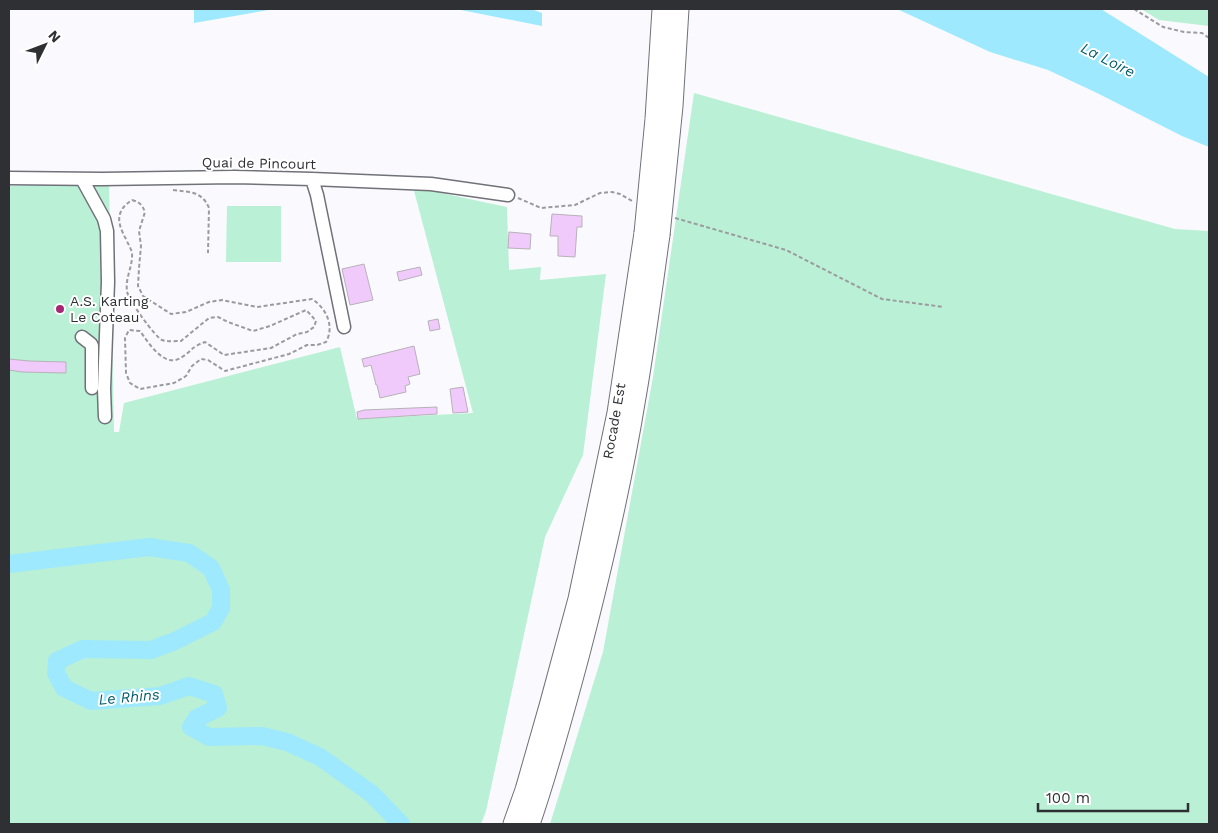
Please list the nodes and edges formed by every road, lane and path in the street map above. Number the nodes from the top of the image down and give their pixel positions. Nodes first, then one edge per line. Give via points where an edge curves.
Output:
1 (662, 9) edge
2 (679, 9) edge
3 (1134, 9) edge
4 (1209, 38) edge
5 (9, 178) edge
6 (82, 179) junction
7 (312, 179) junction
8 (172, 190) dead end
9 (508, 195) joint
10 (640, 204) dead end
11 (672, 218) dead end
12 (652, 234) junction
13 (208, 253) dead end
14 (301, 300) joint
15 (944, 307) dead end
16 (344, 327) dead end
17 (82, 337) dead end
18 (92, 388) dead end
19 (105, 417) dead end
20 (513, 824) edge
21 (530, 824) edge

1 - 12 highway, Rocade Est, bridge
2 - 12 highway, Rocade Est, bridge via 673,106
3 - 4 path via 1163,28 1202,33
5 - 6 street, Quai de Pincourt
6 - 7 street, Quai de Pincourt
6 - 19 street via 107,231
7 - 9 street, Quai de Pincourt via 432,184
7 - 16 street
8 - 13 path via 191,193 206,202 209,208
9 - 10 path via 541,208 575,205 600,193 612,192
11 - 15 path via 786,250 882,298
12 - 20 highway, Rocade Est via 582,581 550,706
12 - 21 highway, Rocade Est via 635,404 615,506 576,670
14 - 14 path via 257,307 222,300 171,314 143,296 138,286 139,231 146,212 140,202 132,200 120,212 120,230 131,250 132,259 126,294 154,335 162,340 181,342 209,318 218,317 253,331 306,310 316,321 314,327 306,332 271,348 224,354 205,342 180,359 169,360 158,354 140,331 129,330 125,338 126,374 130,383 140,389 174,383 186,376 200,359 208,360 225,371 326,342 330,336 330,323 325,310 312,299
17 - 18 street via 92,346

